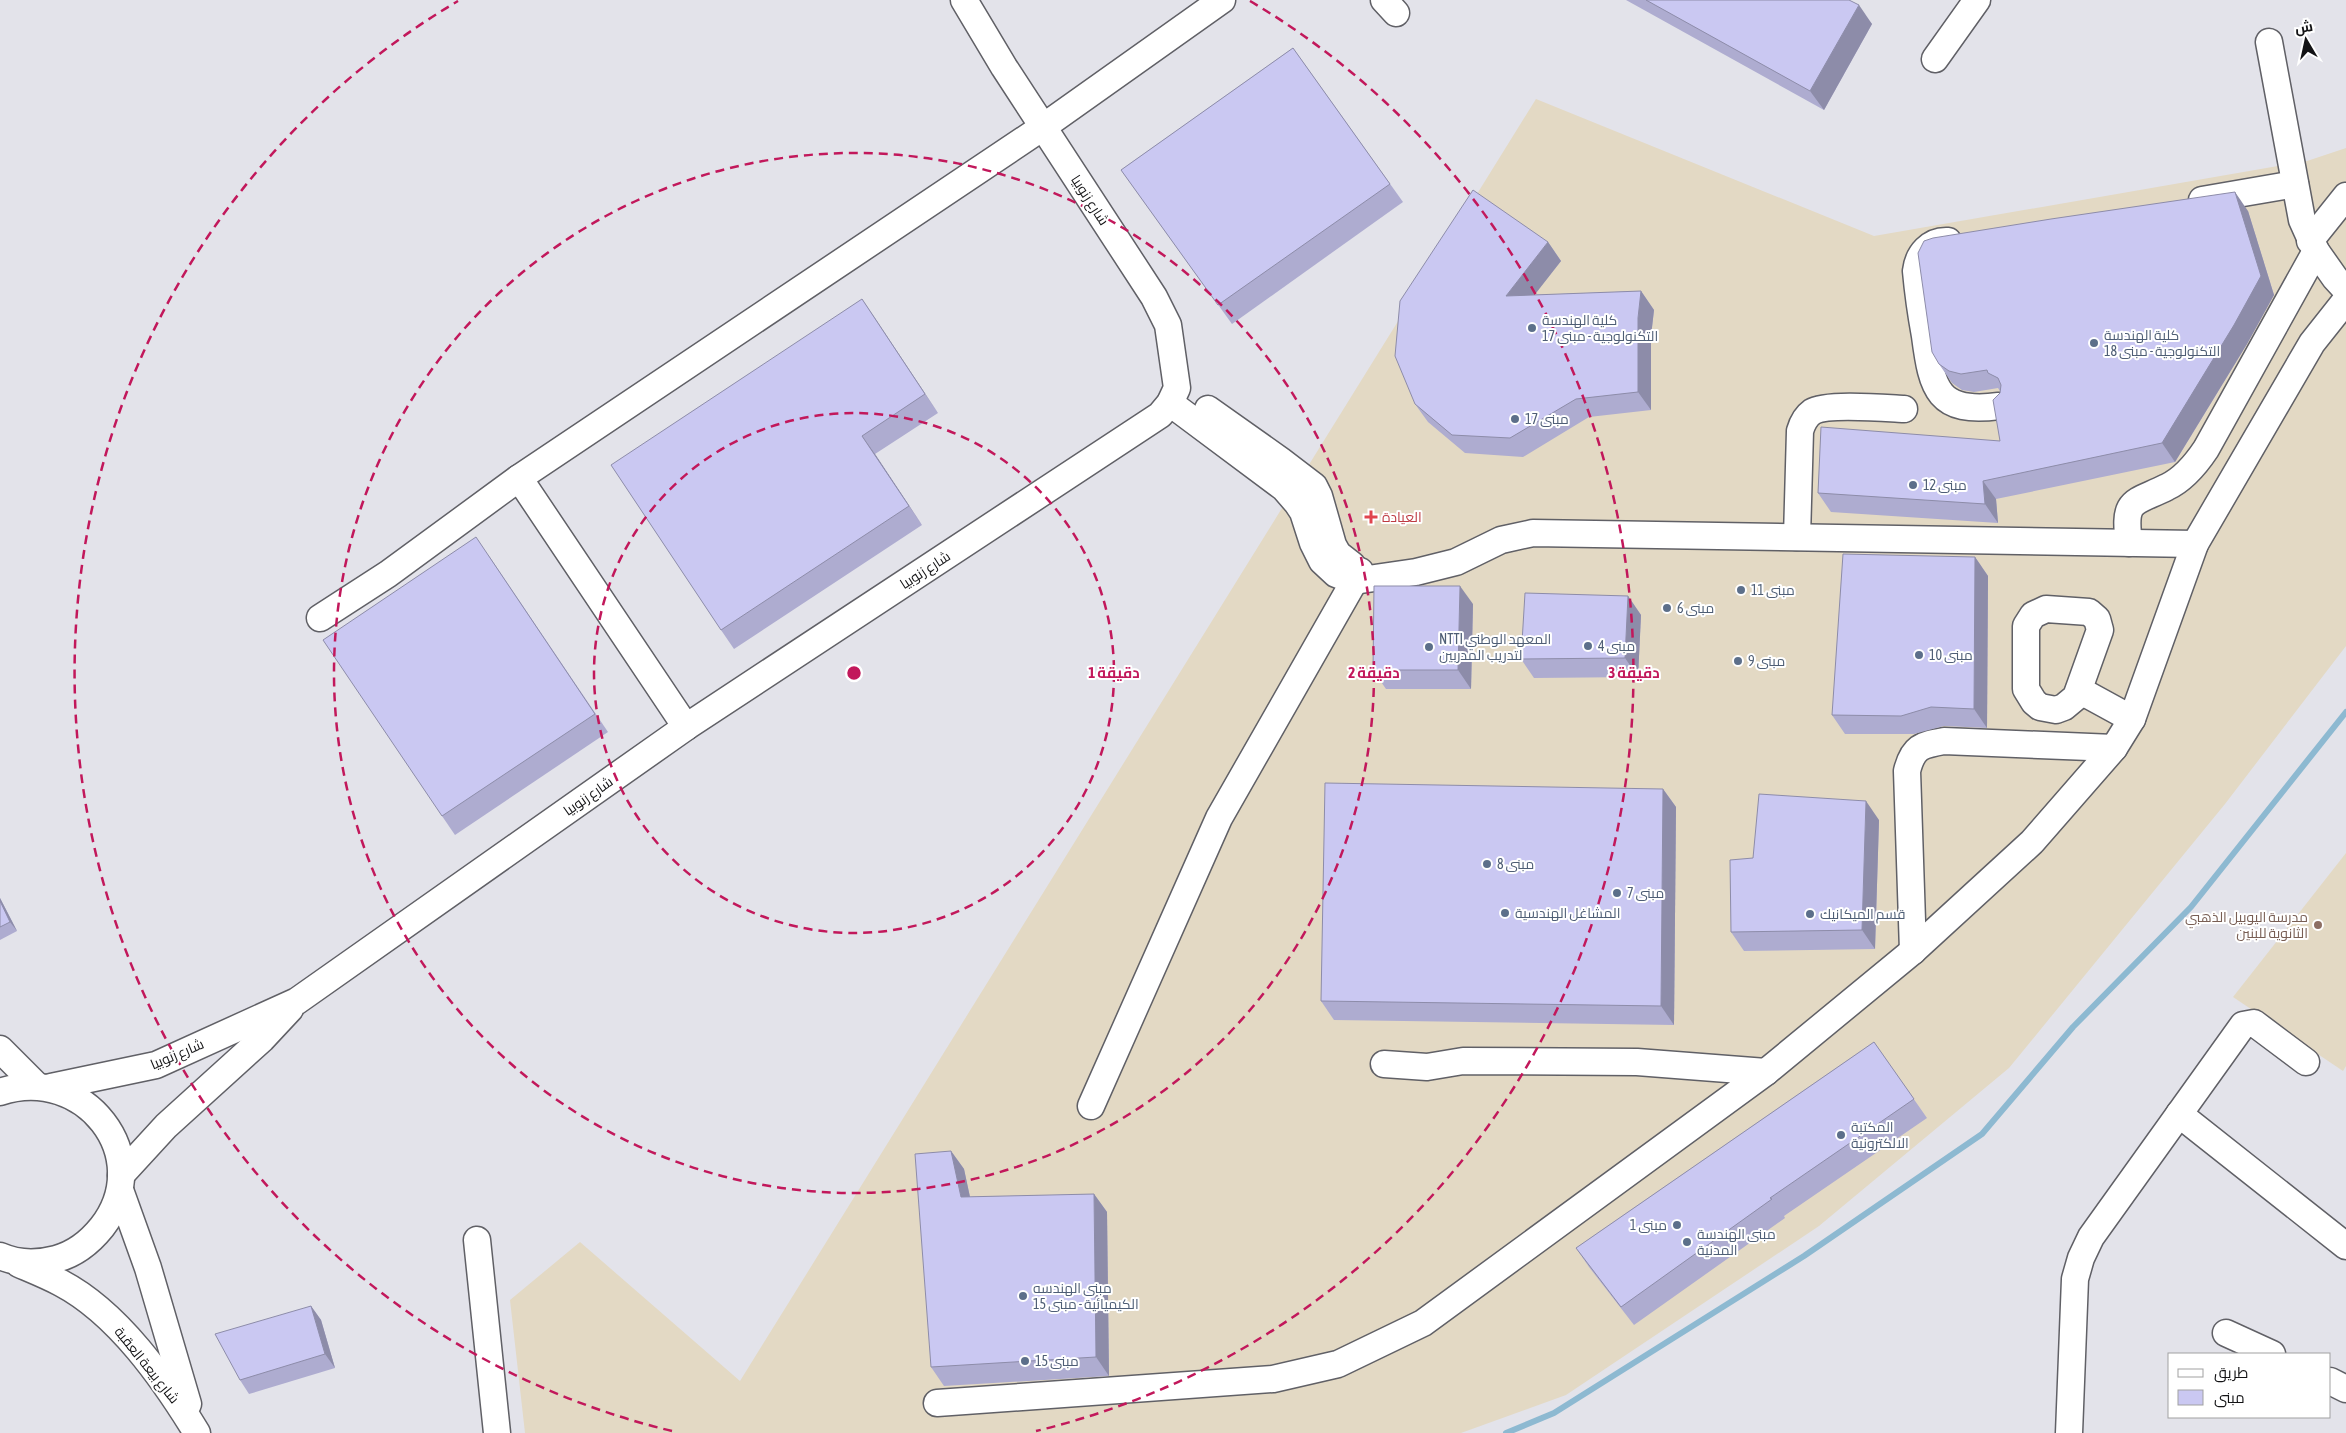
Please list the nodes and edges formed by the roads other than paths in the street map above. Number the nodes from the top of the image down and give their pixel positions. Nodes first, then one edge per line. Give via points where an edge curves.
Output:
1 (964, 0) edge
2 (1222, 0) edge
3 (1977, 0) edge
4 (2269, 42) dead end
5 (1935, 59) dead end
6 (1043, 127) junction
7 (2295, 184) junction
8 (2346, 196) edge
9 (2177, 204) edge
10 (1972, 238) edge
11 (2313, 246) junction
12 (2346, 290) edge
13 (2346, 300) edge
14 (1173, 396) junction
15 (2000, 406) edge
16 (1904, 408) dead end
17 (519, 478) junction
18 (1797, 537) junction
19 (2129, 543) junction
20 (2195, 544) junction
21 (1362, 577) junction
22 (320, 618) dead end
23 (2080, 690) dead end
24 (2132, 719) junction
25 (686, 727) junction
26 (2114, 748) junction
27 (1913, 951) junction
28 (297, 1001) junction
29 (0, 1049) edge
30 (2306, 1062) dead end
31 (1384, 1064) dead end
32 (1766, 1072) junction
33 (44, 1087) junction
34 (0, 1092) edge
35 (1091, 1106) dead end
36 (2179, 1114) junction
37 (120, 1182) junction
38 (477, 1240) dead end
39 (2346, 1246) edge
40 (6, 1259) edge
41 (2226, 1333) dead end
42 (2270, 1353) edge
43 (2331, 1382) edge
44 (2346, 1389) edge
45 (937, 1403) dead end
46 (197, 1433) edge
47 (498, 1433) edge
48 (2069, 1433) edge

1 - 6 street, شارع زنوبيا
2 - 6 street
3 - 5 street
4 - 7 street
6 - 14 street, شارع زنوبيا via 1154,297 1168,325
6 - 17 street
7 - 9 street
7 - 11 street via 2302,220
8 - 11 street
10 - 15 street via 1934,243 1917,262 1929,371 1938,389 1954,403 1976,409
11 - 12 street
11 - 19 street via 2206,449 2183,476 2168,487 2136,501 2130,508 2127,516
13 - 20 street via 2312,343
14 - 21 street via 1275,468 1306,495 1319,496 1338,554
14 - 25 street, شارع زنوبيا via 1160,415
16 - 18 street via 1829,408 1812,412 1805,418 1800,431
17 - 22 street via 388,574
17 - 25 street
18 - 19 street
18 - 21 street via 1533,533 1501,540 1456,562
19 - 20 street
20 - 24 street
21 - 35 street via 1219,818
23 - 24 street
24 - 26 street
25 - 28 street, شارع زنوبيا
26 - 27 street via 2032,842
26 - 27 street via 1944,741 1917,749 1910,758 1907,771
27 - 32 street
28 - 33 street, شارع زنوبيا via 156,1065
28 - 37 street, شارع زنوبيا via 262,1039 166,1126
29 - 33 street
30 - 36 street via 2260,1026 2248,1022 2237,1031
31 - 32 street via 1637,1062
32 - 45 street via 1423,1323 1338,1364 1273,1379
33 - 34 street via 14,1087
33 - 37 street, شارع بيعة العقبة via 74,1096 93,1110 108,1129 118,1151
36 - 39 street
36 - 48 street via 2091,1237 2080,1258 2075,1279
37 - 40 street via 110,1217 92,1240 68,1256 40,1263
37 - 46 street, شارع بيعة العقبة
38 - 47 street
40 - 46 street, شارع بيعة العقبة via 62,1283 125,1334 169,1388
41 - 42 street
43 - 44 street

